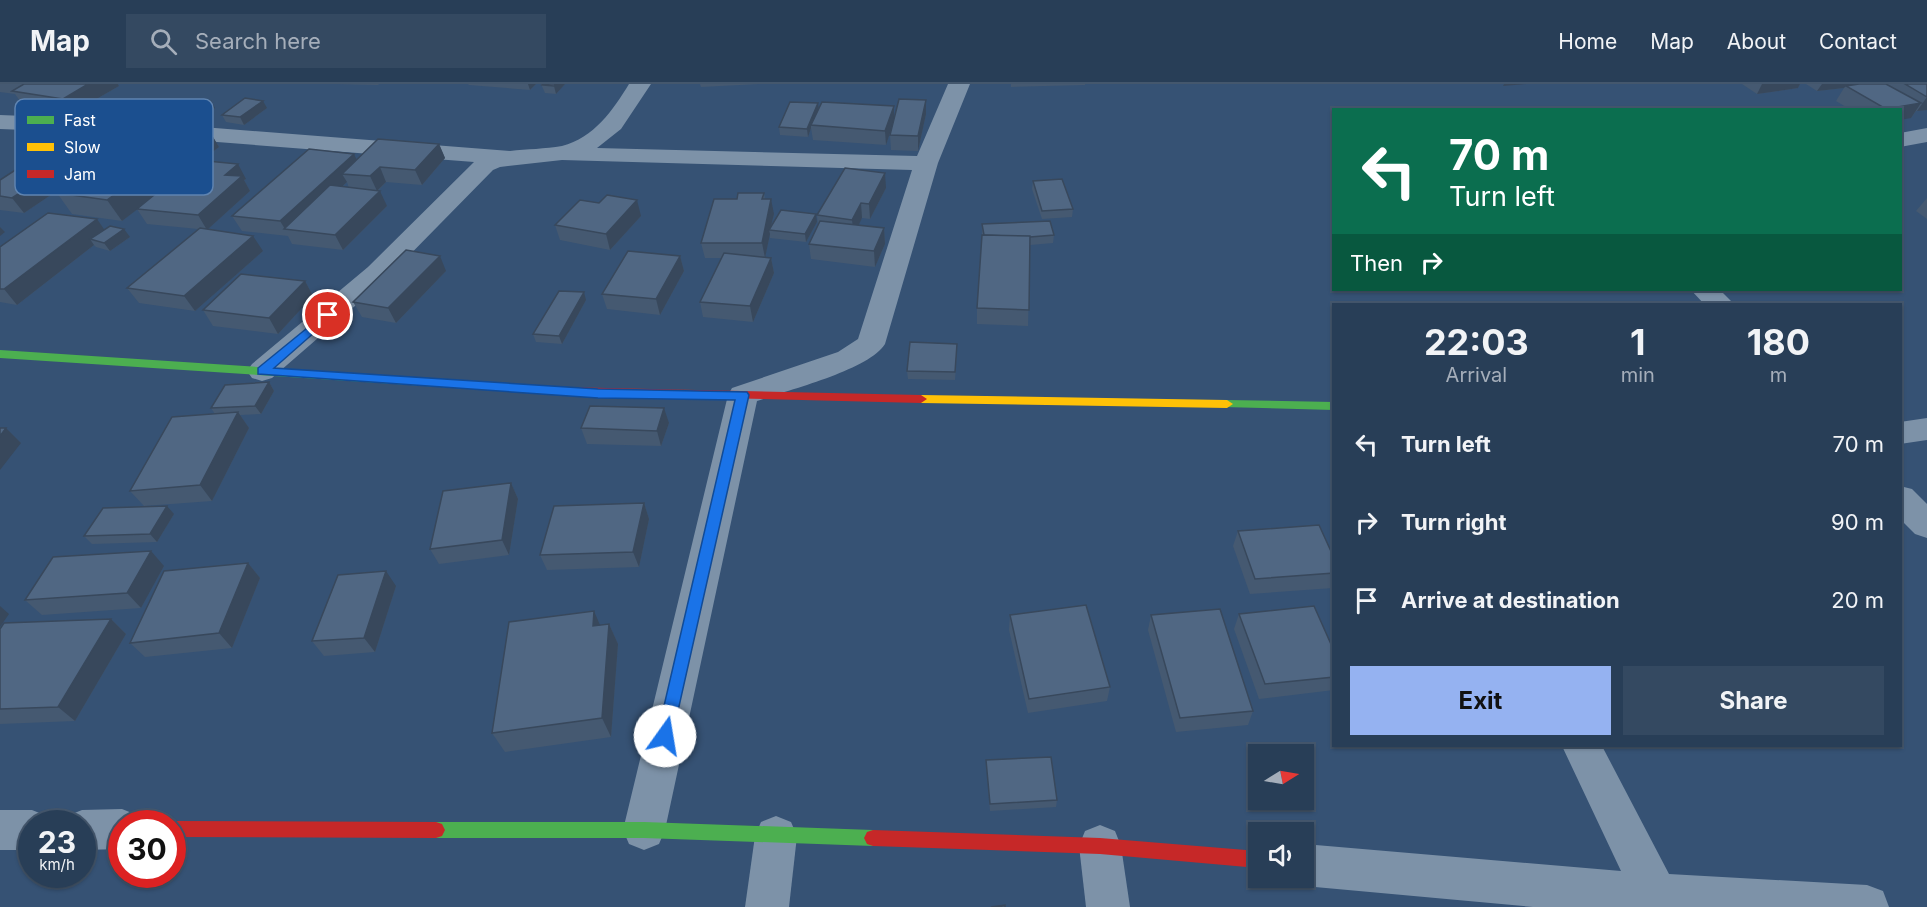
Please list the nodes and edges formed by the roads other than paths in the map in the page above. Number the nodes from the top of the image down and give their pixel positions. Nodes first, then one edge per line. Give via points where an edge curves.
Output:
1 (640, 84) edge
2 (959, 84) edge
3 (0, 122) edge
4 (15, 123) edge
5 (213, 135) edge
6 (1927, 135) edge
7 (1902, 140) edge
8 (555, 154) junction
9 (509, 158) junction
10 (926, 163) junction
11 (1706, 291) edge
12 (1719, 303) edge
13 (0, 354) edge
14 (262, 371) junction
15 (743, 395) junction
16 (1332, 406) edge
17 (1927, 429) edge
18 (1902, 433) edge
19 (1902, 500) edge
20 (1927, 525) edge
21 (1582, 747) edge
22 (186, 829) edge
23 (0, 830) edge
24 (18, 830) edge
25 (644, 830) junction
26 (776, 836) junction
27 (1100, 846) junction
28 (1248, 859) edge
29 (1314, 865) edge
30 (1656, 896) junction
31 (1794, 904) edge
32 (767, 907) edge
33 (1108, 907) edge
34 (1867, 907) edge

1 - 8 street via 610,129 596,140
2 - 10 street
3 - 4 street
5 - 9 street
6 - 7 street
8 - 9 street
8 - 10 street
9 - 14 street via 485,165 377,273
10 - 15 street via 871,344 848,359
11 - 12 street
13 - 14 street
14 - 15 street via 598,393
15 - 16 street
15 - 25 street
17 - 18 street
19 - 20 street
21 - 30 street
22 - 25 street
23 - 24 street
25 - 26 street
26 - 27 street
26 - 32 street
27 - 28 street
27 - 33 street
29 - 30 street
30 - 31 street
31 - 34 street

